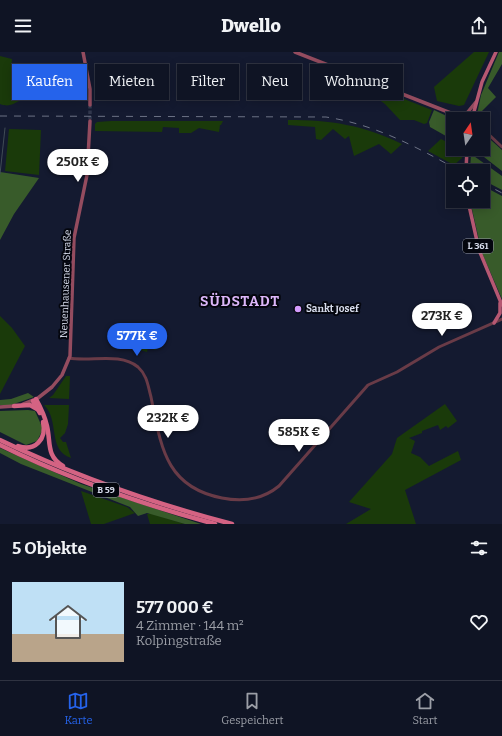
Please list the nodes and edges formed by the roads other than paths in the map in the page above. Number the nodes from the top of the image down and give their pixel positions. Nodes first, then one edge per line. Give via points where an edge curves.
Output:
1 (83, 52) edge
2 (295, 52) edge
3 (496, 52) edge
4 (476, 101) junction
5 (90, 105) tunnel mouth
6 (446, 112) edge
7 (468, 112) edge
8 (474, 112) edge
9 (90, 121) tunnel mouth
10 (490, 136) edge
11 (502, 147) edge
12 (469, 208) edge
13 (501, 303) edge
14 (502, 319) edge
15 (494, 323) junction
16 (69, 358) junction
17 (35, 400) junction
18 (14, 406) junction
19 (0, 407) edge
20 (38, 410) junction
21 (0, 439) edge
22 (0, 445) edge
23 (84, 477) junction
24 (215, 524) edge
25 (232, 524) edge

1 - 5 main road via 90,89
2 - 6 main road
3 - 4 main road
4 - 7 main road
4 - 8 main road
9 - 16 main road, Neuenhausener Straße via 87,175 74,241
10 - 11 street
12 - 13 main road, L 361 via 477,244
13 - 15 main road via 500,313
14 - 15 street
15 - 16 street via 439,347 397,372 368,385 279,486 264,495 246,500 206,494 187,484 176,474 164,452 147,380 137,366 122,360
16 - 17 main road, Neuenhausener Straße via 58,380
17 - 18 main road, Neuenhausener Straße
17 - 20 highway
17 - 23 highway via 47,424 52,457
18 - 19 main road, Neuenhausener Straße
18 - 20 highway via 30,405
20 - 21 highway via 44,429 37,444 30,448 22,447
21 - 23 highway, B 59
22 - 24 highway, B 59 via 59,472 116,493
23 - 25 highway, B 59 via 153,502

